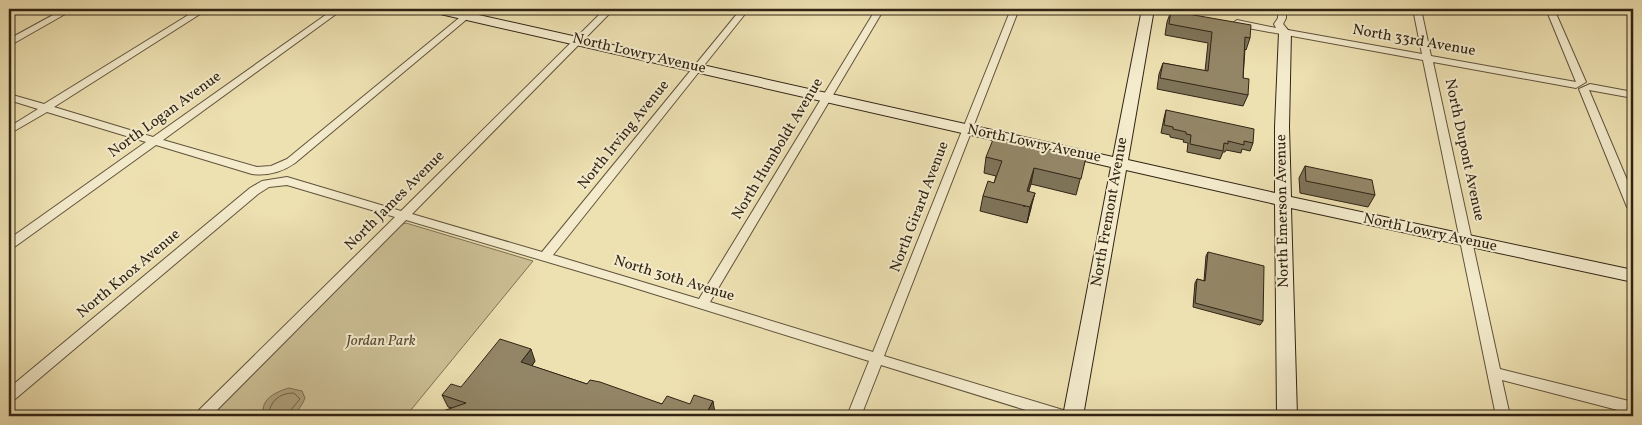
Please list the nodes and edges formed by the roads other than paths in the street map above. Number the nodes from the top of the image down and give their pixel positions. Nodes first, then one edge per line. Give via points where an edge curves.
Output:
1 (70, 9) edge
2 (204, 9) edge
3 (339, 9) edge
4 (436, 9) edge
5 (610, 9) edge
6 (745, 9) edge
7 (880, 9) edge
8 (1015, 9) edge
9 (1148, 9) edge
10 (1159, 9) edge
11 (1417, 9) edge
12 (1550, 9) edge
13 (470, 12) edge
14 (1205, 17) edge
15 (1283, 20) edge
16 (1224, 21) edge
17 (577, 40) junction
18 (9, 43) edge
19 (1428, 58) junction
20 (697, 67) junction
21 (1583, 86) junction
22 (1633, 95) edge
23 (9, 97) edge
24 (826, 97) junction
25 (46, 108) junction
26 (966, 129) junction
27 (9, 131) edge
28 (155, 141) junction
29 (1118, 163) junction
30 (273, 176) junction
31 (1283, 200) junction
32 (1633, 207) edge
33 (403, 214) junction
34 (1466, 241) junction
35 (9, 245) edge
36 (545, 257) junction
37 (1633, 276) edge
38 (702, 305) junction
39 (877, 359) junction
40 (1494, 373) junction
41 (9, 396) edge
42 (1633, 408) edge
43 (202, 416) edge
44 (854, 416) edge
45 (1064, 416) edge
46 (1073, 416) edge
47 (1287, 416) edge
48 (1503, 416) edge

1 - 18 street
2 - 25 street
3 - 28 street, North Logan Avenue
4 - 13 main road, North Lowry Avenue
5 - 17 street, North James Avenue
6 - 20 street, North Irving Avenue
7 - 24 street, North Humboldt Avenue
8 - 26 street, North Girard Avenue
9 - 29 street, North Fremont Avenue
10 - 14 street
11 - 19 street, North Dupont Avenue
12 - 21 street
13 - 17 main road, North Lowry Avenue
13 - 30 street, North Knox Avenue
15 - 16 street, North 33rd Avenue
15 - 19 street, North 33rd Avenue
15 - 31 street, North Emerson Avenue
17 - 20 main road, North Lowry Avenue
17 - 33 street, North James Avenue
19 - 21 street, North 33rd Avenue
19 - 34 street, North Dupont Avenue
20 - 24 main road, North Lowry Avenue
20 - 36 street, North Irving Avenue
21 - 22 street, North 33rd Avenue
21 - 32 street
23 - 25 street, North 30th Avenue
24 - 26 main road, North Lowry Avenue
24 - 38 street, North Humboldt Avenue
25 - 27 street
25 - 28 street, North 30th Avenue
26 - 29 main road, North Lowry Avenue
26 - 39 street, North Girard Avenue
28 - 30 street, North 30th Avenue
28 - 35 street, North Logan Avenue
29 - 31 street, North Lowry Avenue
29 - 46 street, North Fremont Avenue
30 - 33 street, North 30th Avenue
30 - 41 street, North Knox Avenue
31 - 34 street, North Lowry Avenue
31 - 47 street, North Emerson Avenue
33 - 36 street, North 30th Avenue
33 - 43 street, North James Avenue
34 - 37 street, North Lowry Avenue
34 - 40 street, North Dupont Avenue
36 - 38 street, North 30th Avenue
38 - 39 street, North 30th Avenue
39 - 44 street, North Girard Avenue
39 - 45 street, North 30th Avenue
40 - 42 street
40 - 48 street, North Dupont Avenue

